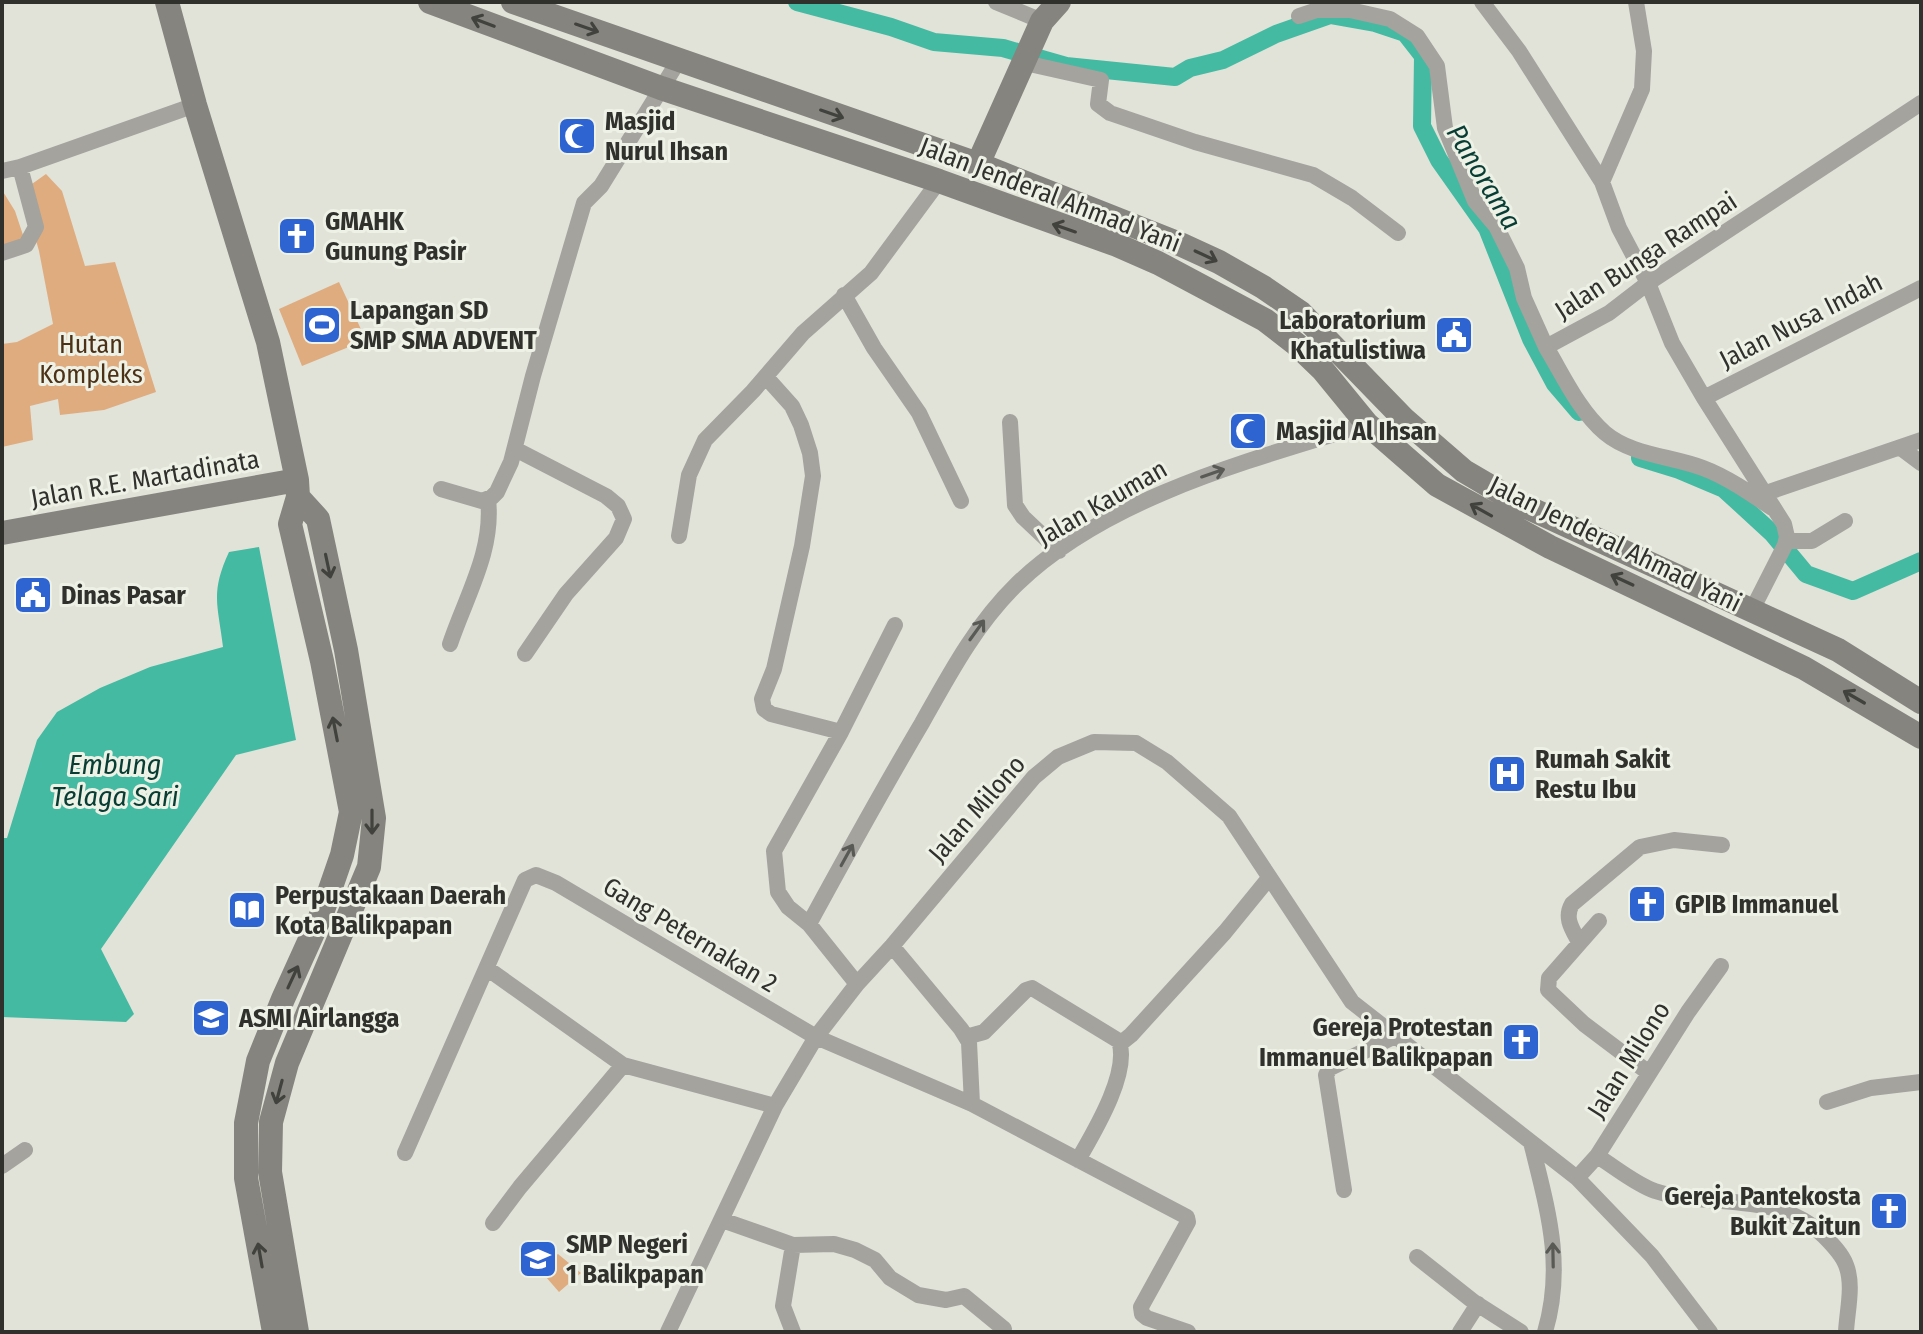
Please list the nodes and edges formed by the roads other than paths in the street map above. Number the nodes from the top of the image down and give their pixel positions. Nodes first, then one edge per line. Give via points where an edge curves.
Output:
1 (167, 2) edge
2 (430, 2) edge
3 (513, 2) edge
4 (996, 2) edge
5 (1059, 2) edge
6 (1482, 2) edge
7 (1636, 2) edge
8 (1299, 16) dead end
9 (1033, 44) junction
10 (679, 60) junction
11 (661, 88) junction
12 (1921, 103) edge
13 (195, 105) junction
14 (978, 164) junction
15 (20, 167) junction
16 (2, 171) edge
17 (939, 181) junction
18 (1602, 182) junction
19 (1398, 233) dead end
20 (2, 253) edge
21 (1648, 283) junction
22 (1921, 288) edge
23 (844, 295) junction
24 (1546, 347) junction
25 (766, 377) junction
26 (1704, 398) junction
27 (1010, 422) dead end
28 (1367, 424) junction
29 (1921, 440) edge
30 (1901, 448) junction
31 (515, 449) junction
32 (1921, 463) edge
33 (298, 488) junction
34 (441, 489) dead end
35 (1766, 493) junction
36 (488, 499) junction
37 (961, 501) dead end
38 (1776, 511) junction
39 (1845, 521) dead end
40 (2, 533) edge
41 (679, 536) dead end
42 (1786, 543) junction
43 (1059, 551) junction
44 (1752, 610) junction
45 (895, 625) dead end
46 (450, 644) dead end
47 (525, 654) dead end
48 (1921, 702) edge
49 (841, 732) junction
50 (1921, 737) edge
51 (1722, 845) dead end
52 (1269, 878) junction
53 (1599, 921) dead end
54 (809, 924) junction
55 (1579, 942) junction
56 (892, 946) junction
57 (1721, 966) dead end
58 (488, 969) junction
59 (857, 984) junction
60 (1395, 1036) junction
61 (816, 1037) junction
62 (966, 1037) junction
63 (1121, 1043) junction
64 (623, 1065) junction
65 (1649, 1073) junction
66 (1921, 1082) edge
67 (1827, 1102) dead end
68 (972, 1104) junction
69 (775, 1106) junction
70 (1531, 1142) junction
71 (25, 1150) dead end
72 (405, 1153) dead end
73 (1597, 1156) junction
74 (1078, 1160) junction
75 (2, 1166) edge
76 (1577, 1178) junction
77 (1344, 1190) dead end
78 (722, 1220) junction
79 (493, 1223) dead end
80 (793, 1245) junction
81 (1417, 1257) dead end
82 (1478, 1304) junction
83 (1004, 1329) dead end
84 (274, 1332) edge
85 (297, 1332) edge
86 (668, 1332) edge
87 (793, 1332) edge
88 (1188, 1332) edge
89 (1460, 1332) edge
90 (1521, 1332) edge
91 (1545, 1332) edge
92 (1710, 1332) edge
93 (1846, 1332) edge

1 - 13 main road
11 -> 2 main road, Jalan Jenderal Ahmad Yani
3 -> 10 main road, Jalan Jenderal Ahmad Yani
4 - 9 street
5 - 9 main road
6 - 18 street
7 - 18 street via 1644,51 1642,89
8 - 24 street, Jalan Bunga Rampai via 1350,10 1390,19 1417,36 1437,66 1445,128 1475,201 1496,226 1517,268
9 - 14 main road
9 - 19 street via 1101,80 1098,104 1110,113 1313,175
10 - 11 street
10 -> 14 main road, Jalan Jenderal Ahmad Yani
11 - 17 main road, Jalan Jenderal Ahmad Yani
11 - 31 street via 601,186 584,203
12 - 21 street, Jalan Bunga Rampai
13 - 15 street
13 - 33 main road via 268,342
14 -> 44 main road, Jalan Jenderal Ahmad Yani via 1182,245 1263,287 1301,313 1404,419 1464,471 1520,504
15 - 16 street
15 - 20 street via 36,227 26,245
17 - 23 street via 871,273
28 -> 17 main road, Jalan Jenderal Ahmad Yani via 1322,369 1265,320 1144,257
18 - 21 street
21 - 24 street, Jalan Bunga Rampai via 1609,313
21 - 26 street via 1672,343
22 - 26 street, Jalan Nusa Indah
23 - 25 street
23 - 37 street via 919,413
24 - 38 street via 1604,432 1635,448 1702,468
25 - 41 street via 705,440 689,475
25 - 49 street via 801,425 813,476 802,546 763,706 771,714
26 - 35 street
27 - 43 street via 1015,505
43 -> 28 street, Jalan Kauman via 1193,479
50 -> 28 main road, Jalan Jenderal Ahmad Yani via 1804,668 1461,499 1437,485
29 - 30 street
30 - 32 street
30 - 35 street
31 - 36 street via 497,492
31 - 47 street via 606,496 624,519 616,538 566,594
33 - 40 main road, Jalan R.E. Martadinata
84 -> 33 main road via 246,1178 246,1123 258,1061 322,913 351,812 290,524
33 -> 85 main road via 318,519 374,818 369,867 287,1063 271,1122 270,1172
34 - 36 street
35 - 38 street
36 - 46 street via 490,528 483,558
38 - 42 street
39 - 42 street via 1812,541
42 - 44 street
54 -> 43 street, Jalan Kauman via 975,630 1018,582
44 - 48 main road, Jalan Jenderal Ahmad Yani via 1838,650
45 - 49 street
49 - 54 street via 774,851 778,892
51 - 55 street via 1674,840 1640,847 1572,904 1568,921
52 - 56 street, Jalan Milono via 1229,816 1167,762 1136,743 1094,742 1058,757 1034,777
52 - 60 street, Jalan Milono via 1352,1002
52 - 63 street
53 - 55 street
54 - 59 street
55 - 65 street via 1549,978 1548,990
56 - 59 street, Jalan Milono
56 - 62 street
57 - 65 street, Jalan Milono
58 - 61 street, Gang Peternakan 2 via 525,880 540,876
58 - 64 street
58 - 72 street
59 - 61 street, Jalan Milono
60 - 70 street, Jalan Milono
60 - 77 street via 1330,1068 1326,1075
61 - 68 street, Gang Peternakan 2
61 - 69 street, Jalan Milono
62 - 63 street via 981,1034 1032,988
62 - 68 street
63 - 74 street via 1109,1102
64 - 69 street
64 - 79 street
65 - 73 street, Jalan Milono
66 - 67 street via 1871,1088
68 - 74 street, Gang Peternakan 2
69 - 78 street, Jalan Milono
70 - 76 street, Jalan Milono
91 -> 70 street via 1554,1293 1553,1234
71 - 75 street
73 - 76 street, Jalan Milono
73 - 93 street via 1651,1190 1770,1206 1815,1227 1846,1264
74 - 88 street, Gang Peternakan 2 via 1187,1217 1141,1307 1147,1318
76 - 92 street, Jalan Milono via 1652,1256
78 - 80 street
78 - 86 street, Jalan Milono
80 - 83 street via 834,1244 855,1250 918,1295 946,1300 964,1296
80 - 87 street via 783,1306
81 - 82 street
82 - 89 street
82 - 90 street

